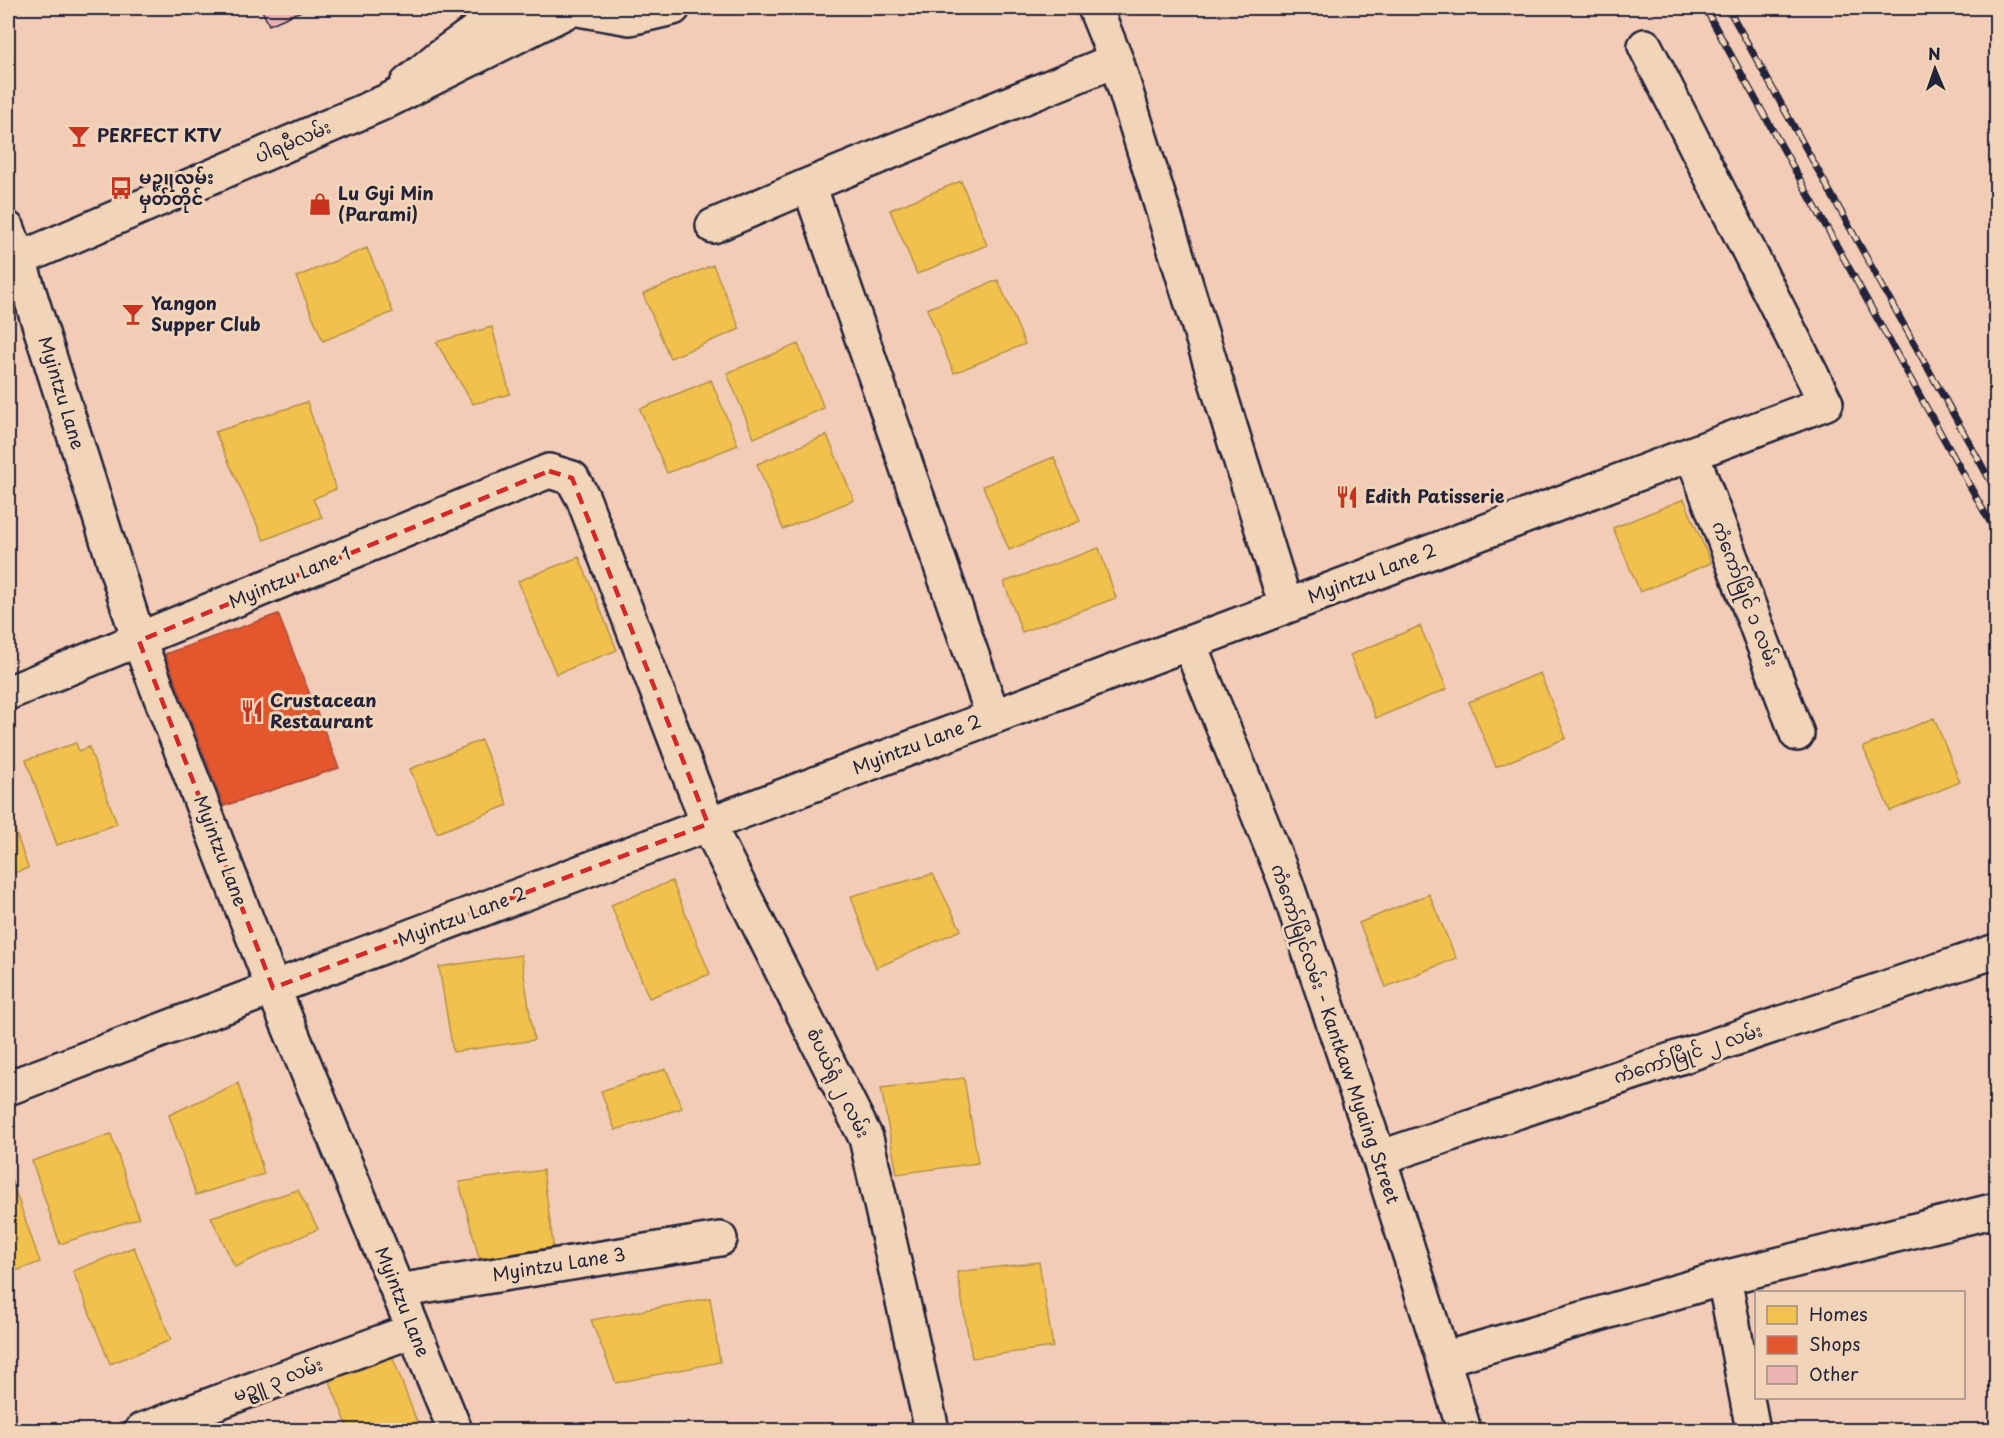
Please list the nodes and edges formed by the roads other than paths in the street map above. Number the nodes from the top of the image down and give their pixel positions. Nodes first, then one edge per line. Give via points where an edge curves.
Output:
1 (508, 8) edge
2 (572, 8) edge
3 (673, 8) edge
4 (1095, 8) edge
5 (1645, 46) dead end
6 (1116, 60) junction
7 (385, 102) junction
8 (809, 185) junction
9 (713, 226) dead end
10 (8, 229) edge
11 (13, 262) edge
12 (1692, 454) junction
13 (572, 478) joint
14 (1286, 606) junction
15 (139, 641) junction
16 (1189, 643) junction
17 (8, 693) edge
18 (993, 716) junction
19 (1797, 734) dead end
20 (708, 824) junction
21 (1996, 951) edge
22 (273, 988) junction
23 (8, 1088) edge
24 (1378, 1158) junction
25 (1996, 1210) edge
26 (720, 1239) dead end
27 (1724, 1278) junction
28 (398, 1291) junction
29 (414, 1330) junction
30 (1443, 1359) junction
31 (142, 1431) edge
32 (455, 1431) edge
33 (932, 1431) edge
34 (1464, 1431) edge
35 (1753, 1431) edge

1 - 7 street
2 - 3 street via 630,18
2 - 7 street, ပါရမီလမ်း
4 - 6 street
5 - 12 street, Myintzu Lane 2 via 1826,403
6 - 8 street
6 - 14 street
7 - 11 street, ပါရမီလမ်း
8 - 9 street
8 - 18 street
10 - 11 street, Myintzu Lane
11 - 15 street, Myintzu Lane
12 - 14 street, Myintzu Lane 2
12 - 19 street, ကံကော်မြိုင် ၁ လမ်း
13 - 15 street, Myintzu Lane 1 via 549,471
13 - 20 street, စံပယ်ရုံ ၂ လမ်း
14 - 16 street, Myintzu Lane 2
15 - 17 street, Myintzu Lane 1
15 - 22 street, Myintzu Lane
16 - 18 street, Myintzu Lane 2
16 - 24 street, ကံကော်မြိုင်လမ်း - Kantkaw Myaing Street via 1286,884
18 - 20 street, Myintzu Lane 2
20 - 22 street, Myintzu Lane 2
20 - 33 street, စံပယ်ရုံ ၂ လမ်း via 866,1138
21 - 24 street, ကံကော်မြိုင် ၂ လမ်း
22 - 23 street, Myintzu Lane 2
22 - 28 street, Myintzu Lane
24 - 30 street, ကံကော်မြိုင်လမ်း - Kantkaw Myaing Street
25 - 27 street
26 - 28 street, Myintzu Lane 3
27 - 30 street
27 - 35 street
28 - 29 street, Myintzu Lane
29 - 31 street, မဥ္ဇူ ၃ လမ်း
29 - 32 street, Myintzu Lane
30 - 34 street, ကံကော်မြိုင်လမ်း - Kantkaw Myaing Street

